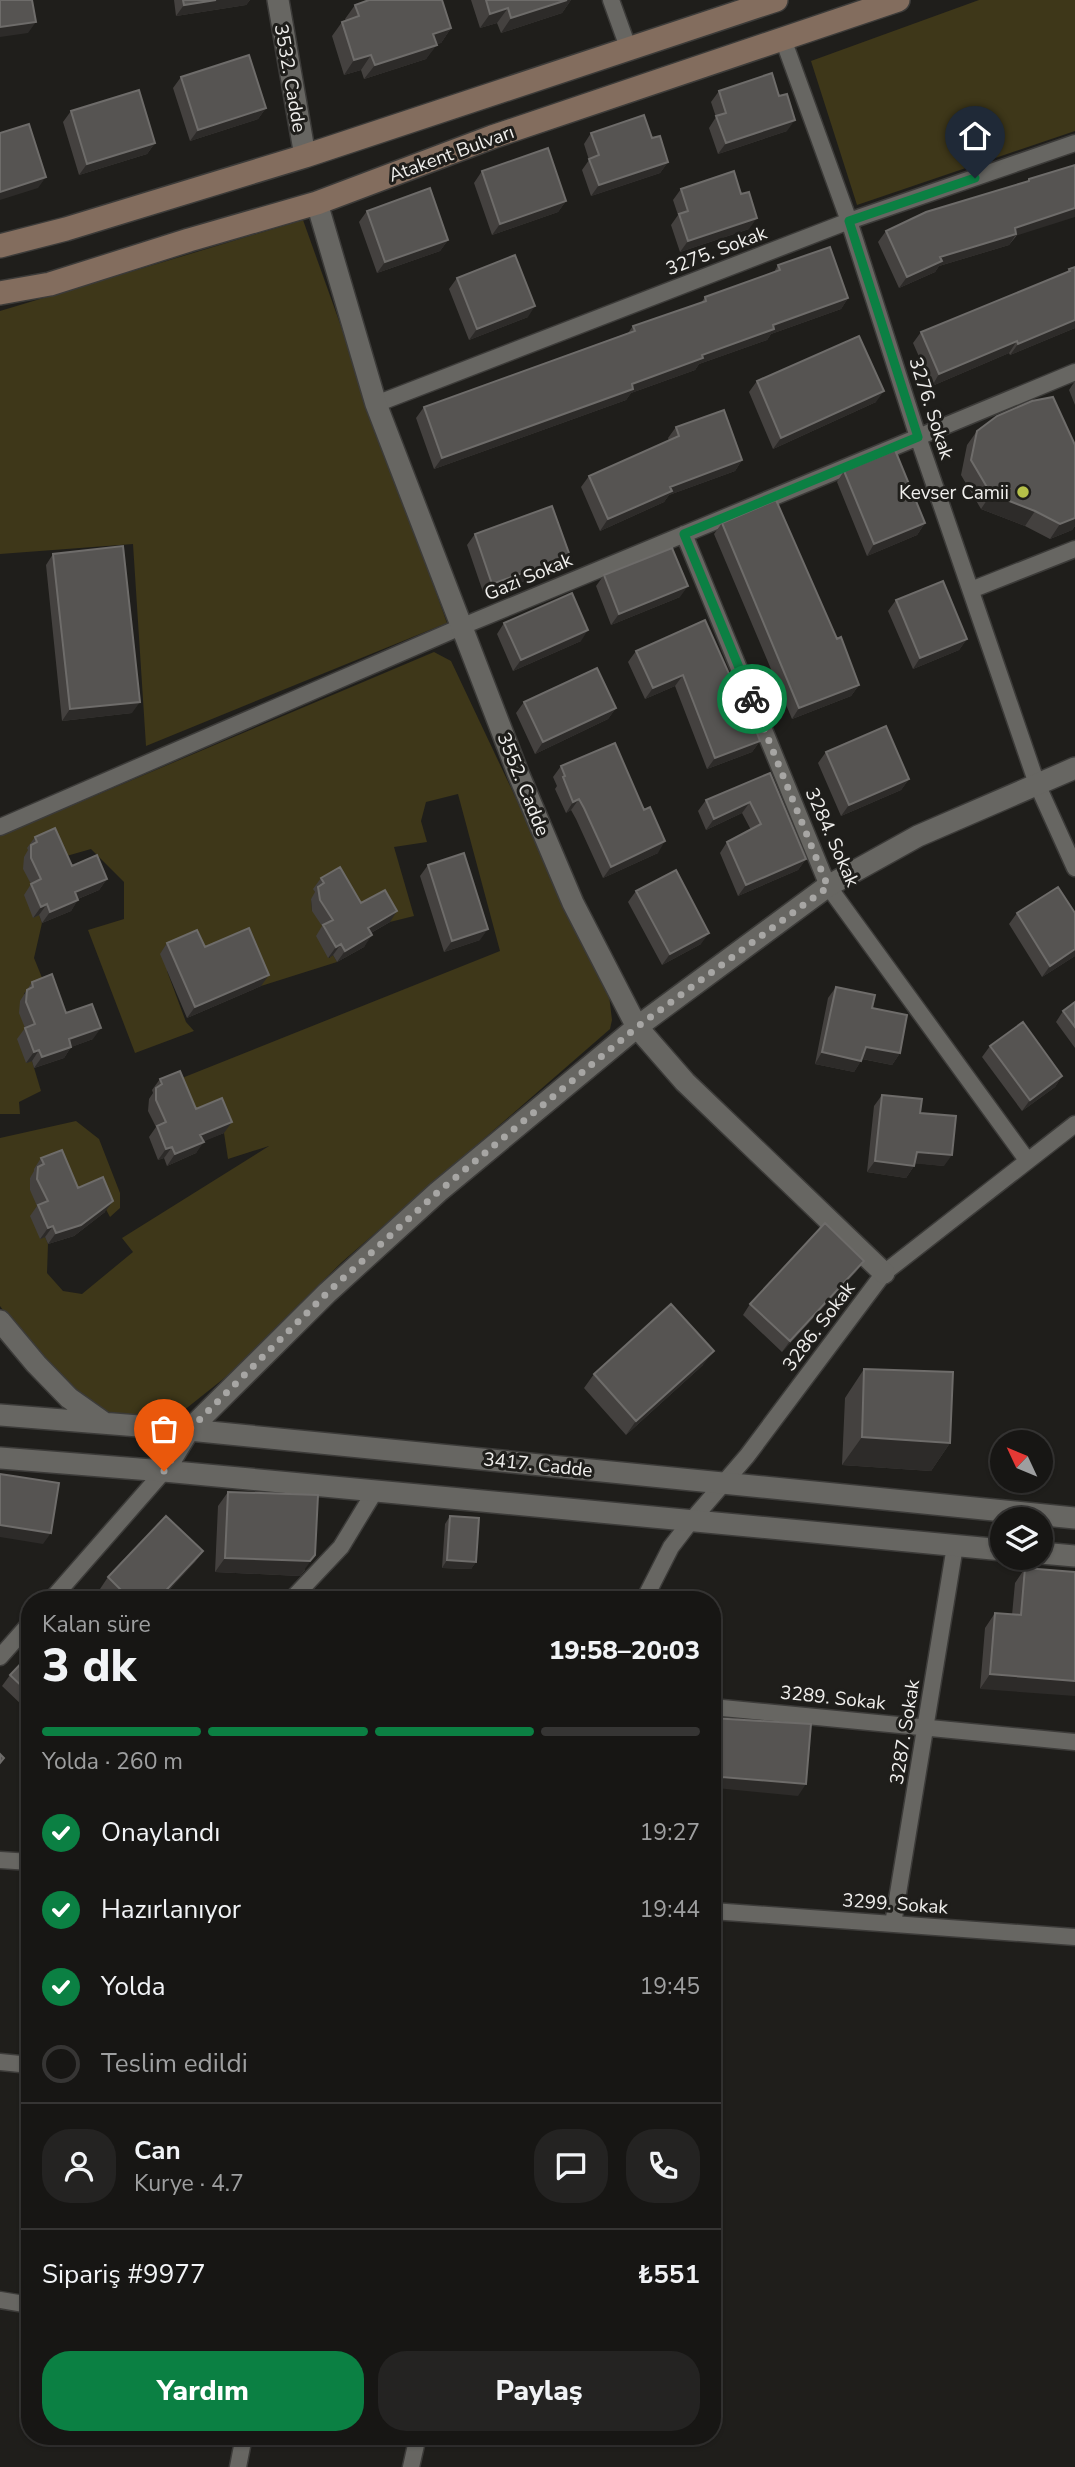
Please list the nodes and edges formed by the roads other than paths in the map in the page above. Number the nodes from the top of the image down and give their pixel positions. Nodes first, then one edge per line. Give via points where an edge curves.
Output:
1 (278, 0) edge
2 (611, 0) edge
3 (776, 0) edge
4 (898, 0) edge
5 (783, 39) junction
6 (629, 50) junction
7 (1075, 143) edge
8 (305, 156) junction
9 (317, 204) junction
10 (849, 221) junction
11 (0, 246) edge
12 (0, 293) edge
13 (1075, 372) edge
14 (376, 404) junction
15 (918, 437) junction
16 (684, 534) junction
17 (1075, 549) edge
18 (971, 590) junction
19 (463, 626) junction
20 (1075, 768) edge
21 (1037, 784) junction
22 (0, 827) edge
23 (1075, 868) edge
24 (828, 887) junction
25 (637, 1027) junction
26 (1075, 1124) edge
27 (1027, 1160) junction
28 (884, 1273) junction
29 (0, 1321) edge
30 (0, 1415) edge
31 (105, 1423) junction
32 (189, 1430) junction
33 (0, 1458) edge
34 (164, 1471) junction
35 (721, 1484) junction
36 (375, 1491) junction
37 (1075, 1518) edge
38 (691, 1521) junction
39 (955, 1545) junction
40 (990, 1549) edge
41 (1053, 1554) edge
42 (1075, 1556) edge
43 (59, 1591) edge
44 (300, 1591) edge
45 (649, 1591) edge
46 (21, 1633) edge
47 (0, 1657) edge
48 (721, 1708) edge
49 (926, 1727) junction
50 (1075, 1742) edge
51 (0, 1860) edge
52 (21, 1862) edge
53 (721, 1912) edge
54 (893, 1924) junction
55 (1075, 1937) edge
56 (0, 2062) edge
57 (21, 2064) edge
58 (0, 2300) edge
59 (21, 2304) edge
60 (242, 2445) edge
61 (416, 2445) edge
62 (238, 2467) edge
63 (411, 2467) edge

1 - 8 street, 3532. Cadde
2 - 6 street
3 - 6 main road, Atakent Bulvarı
4 - 5 main road, Atakent Bulvarı
5 - 9 main road, Atakent Bulvarı via 492,137
5 - 10 street, 3276. Sokak
6 - 8 main road, Atakent Bulvarı
7 - 10 street, 3275. Sokak
8 - 11 main road, Atakent Bulvarı
9 - 12 main road, Atakent Bulvarı via 50,284
9 - 14 street, 3552. Cadde
10 - 14 street, 3275. Sokak
10 - 15 street, 3276. Sokak
13 - 15 street, Gazi Sokak
14 - 19 street, 3552. Cadde
15 - 16 street, Gazi Sokak
15 - 18 street, 3276. Sokak
16 - 19 street, Gazi Sokak
16 - 24 street, 3284. Sokak
17 - 18 street
18 - 21 street, 3276. Sokak
19 - 22 street, Gazi Sokak
19 - 25 street, 3552. Cadde via 573,903
20 - 21 street
21 - 23 street, 3276. Sokak
21 - 24 street via 918,836
24 - 25 street
24 - 27 street, 3284. Sokak
25 - 28 street, 3552. Cadde via 685,1082
25 - 32 street via 438,1192 327,1293
26 - 27 street, 3286. Sokak
27 - 28 street, 3286. Sokak
28 - 35 street, 3286. Sokak
29 - 31 street via 69,1398
30 - 31 street, 3417. Cadde
31 - 32 street, 3417. Cadde
32 - 34 street
32 - 35 street, 3417. Cadde
33 - 34 street
34 - 36 street
34 - 43 street
35 - 37 street, 3417. Cadde
35 - 38 street, 3286. Sokak
36 - 38 street
36 - 44 street via 341,1548
38 - 39 street
38 - 45 street, 3286. Sokak via 671,1547
39 - 40 street
39 - 49 street, 3287. Sokak
41 - 42 street
46 - 47 street
48 - 49 street, 3289. Sokak
49 - 50 street, 3289. Sokak
49 - 54 street, 3287. Sokak
51 - 52 street
53 - 54 street, 3299. Sokak
54 - 55 street, 3299. Sokak
56 - 57 street
58 - 59 street
60 - 62 street
61 - 63 street

